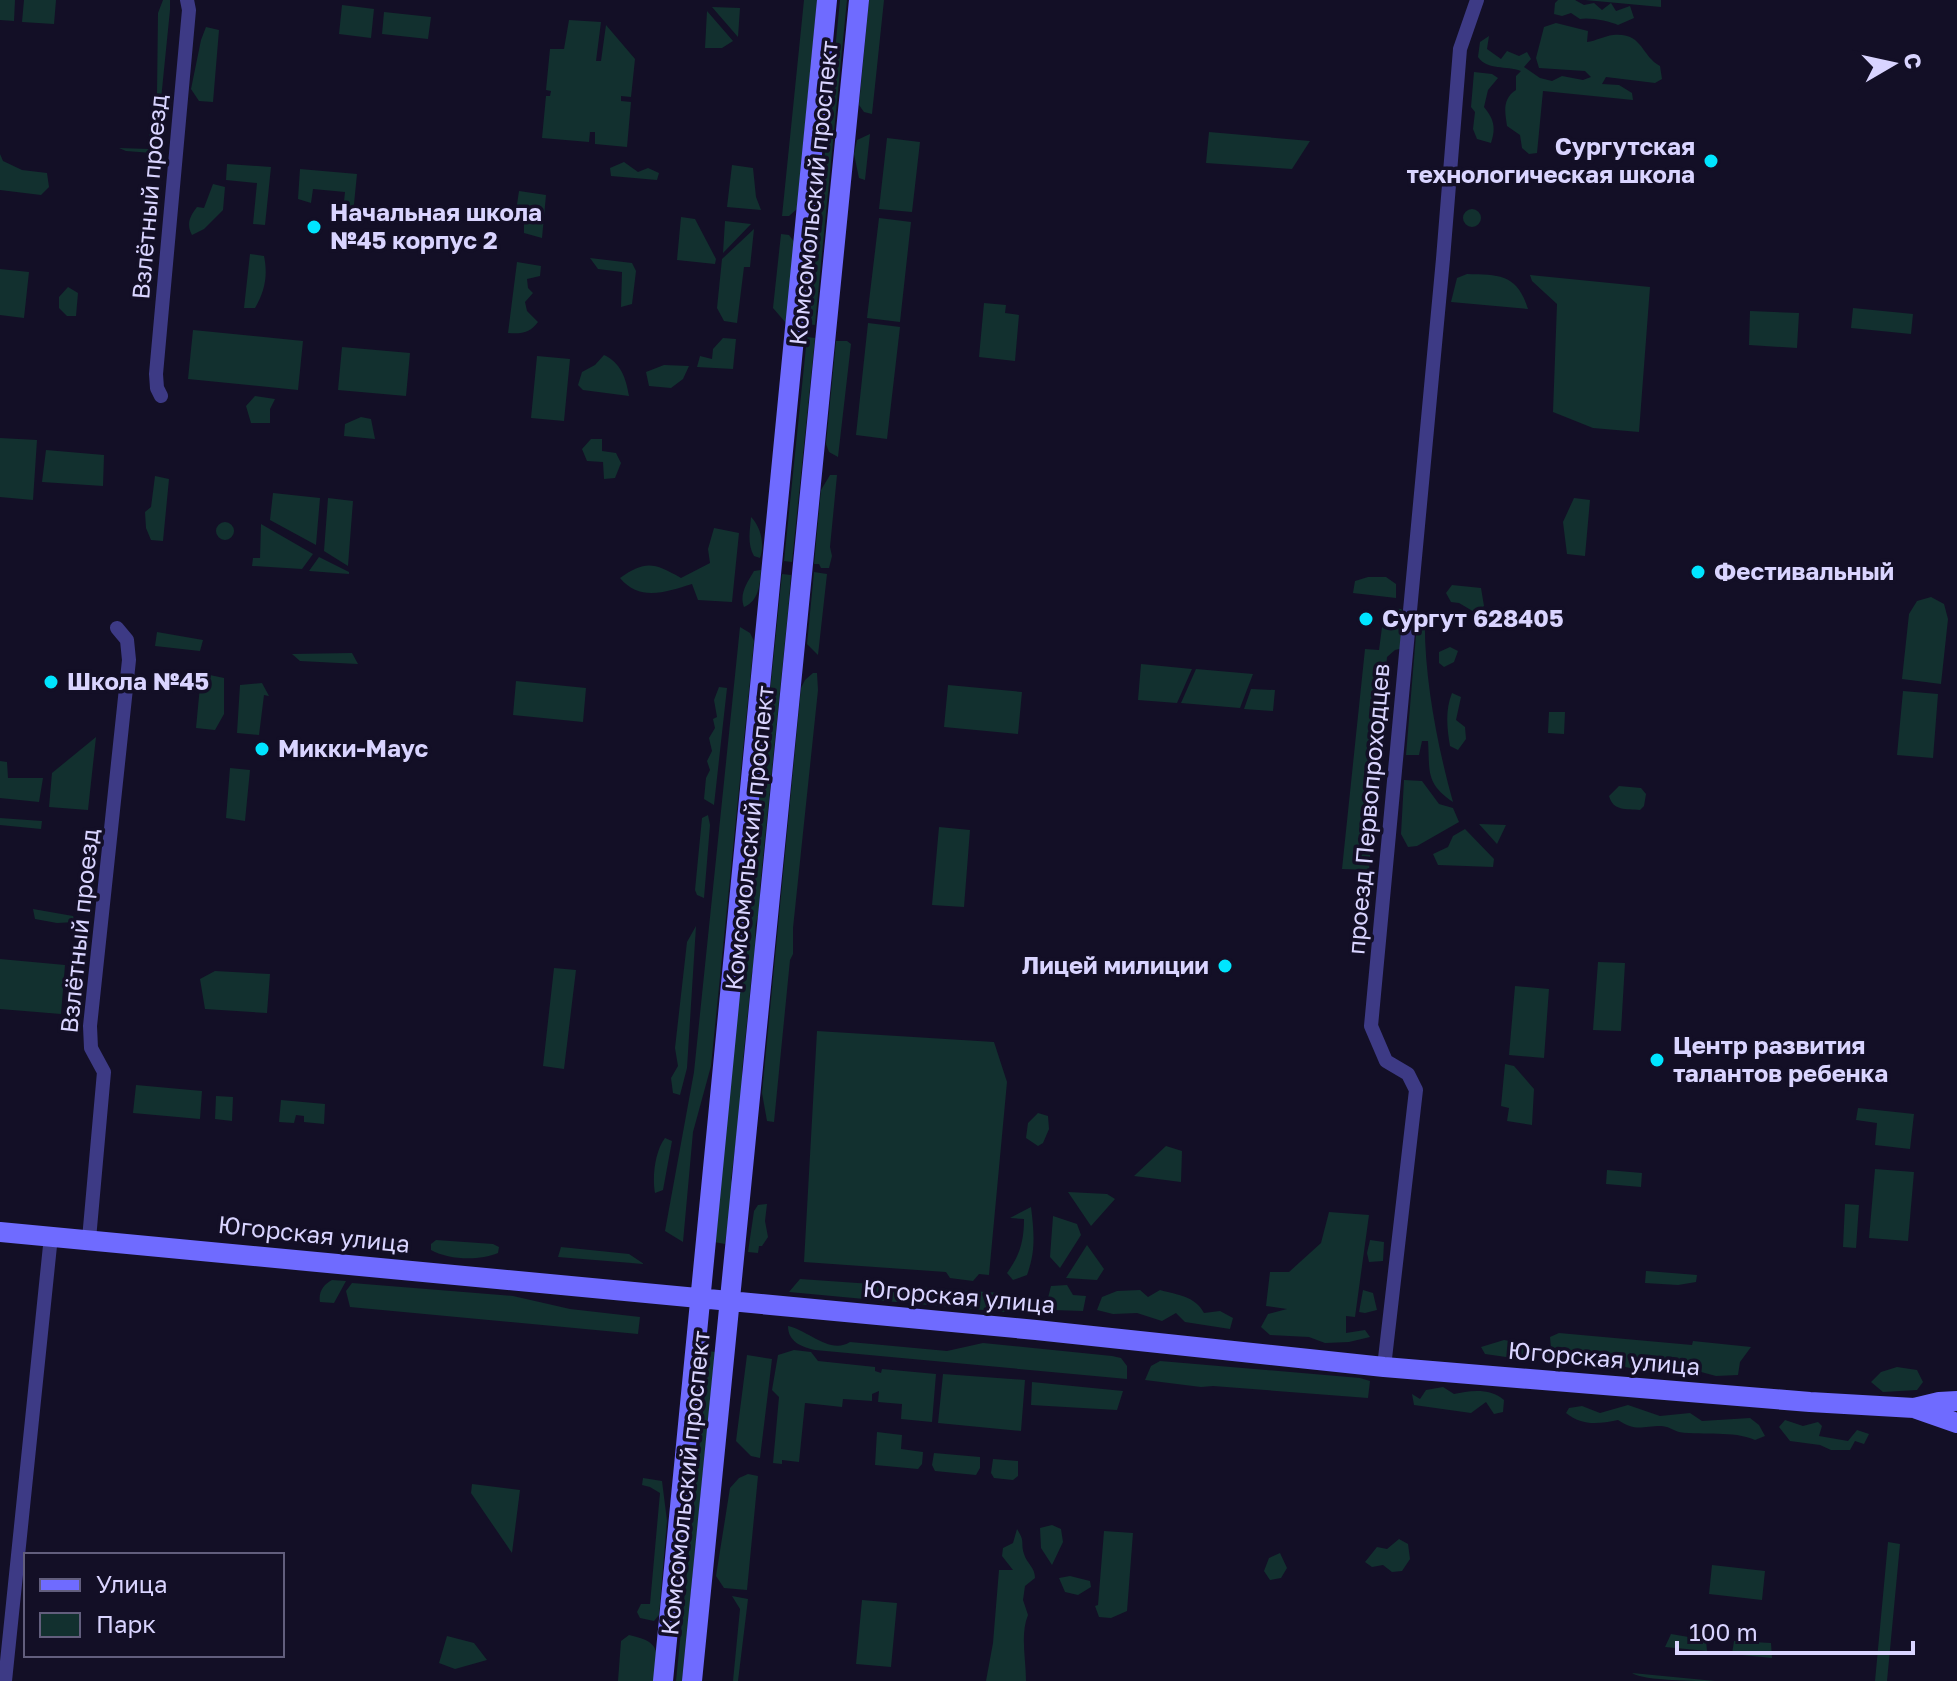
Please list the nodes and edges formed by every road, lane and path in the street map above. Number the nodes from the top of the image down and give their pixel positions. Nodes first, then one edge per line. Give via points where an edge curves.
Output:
1 (187, 0) edge
2 (827, 0) edge
3 (859, 0) edge
4 (1477, 0) edge
5 (161, 396) dead end
6 (117, 628) dead end
7 (0, 1232) edge
8 (51, 1236) junction
9 (89, 1239) junction
10 (700, 1298) junction
11 (730, 1300) junction
12 (1384, 1367) junction
13 (1957, 1401) edge
14 (1914, 1408) junction
15 (1957, 1423) edge
16 (5, 1681) edge
17 (663, 1681) edge
18 (692, 1681) edge

1 - 5 street, Взлётный проезд via 156,374
2 - 10 main road, Комсомольский проспект
3 - 11 main road, Комсомольский проспект
4 - 12 street, проезд Первопроходцев via 1460,49 1371,1026 1386,1061 1408,1074 1416,1090
6 - 9 street, Взлётный проезд via 127,640 129,660 90,1026 91,1048 104,1072
7 - 8 main road, Югорская улица
8 - 9 main road, Югорская улица
8 - 16 street
9 - 10 main road, Югорская улица
10 - 11 main road, Югорская улица
10 - 17 main road, Комсомольский проспект
11 - 12 main road, Югорская улица
11 - 18 main road, Комсомольский проспект
12 - 14 main road, Югорская улица
13 - 14 main road, Югорская улица
14 - 15 main road, Югорская улица

